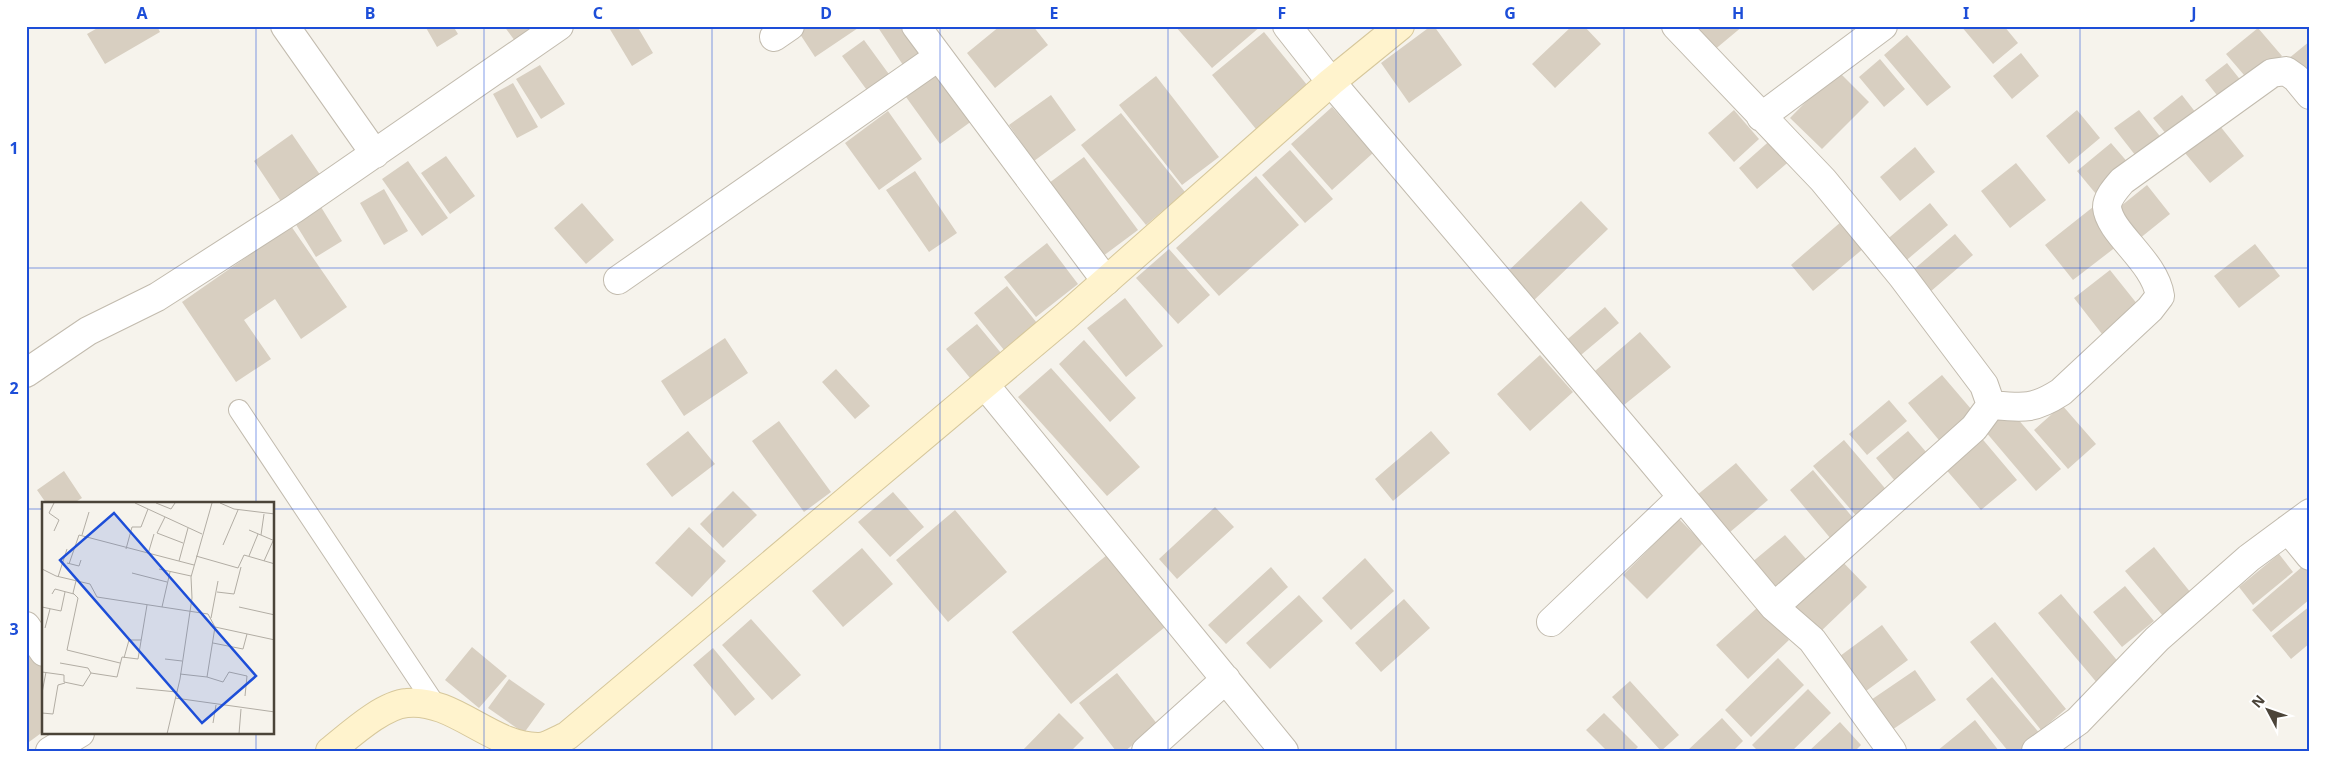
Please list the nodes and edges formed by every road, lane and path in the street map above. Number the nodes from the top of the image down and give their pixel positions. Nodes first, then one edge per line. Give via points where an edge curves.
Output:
1 (285, 26) edge
2 (559, 26) edge
3 (916, 26) edge
4 (1287, 26) edge
5 (1400, 26) edge
6 (1676, 26) edge
7 (1883, 26) edge
8 (938, 56) junction
9 (1331, 82) junction
10 (2310, 95) edge
11 (1761, 117) junction
12 (375, 154) junction
13 (618, 280) dead end
14 (1106, 281) junction
15 (26, 373) edge
16 (985, 385) junction
17 (1991, 406) junction
18 (239, 410) dead end
19 (1682, 497) junction
20 (2310, 513) edge
21 (2288, 529) junction
22 (2310, 556) edge
23 (1774, 607) junction
24 (1551, 622) dead end
25 (26, 626) edge
26 (42, 649) edge
27 (1226, 679) junction
28 (436, 706) junction
29 (78, 734) edge
30 (50, 751) edge
31 (330, 751) edge
32 (1146, 751) edge
33 (1284, 751) edge
34 (1892, 751) edge
35 (2036, 751) edge

1 - 12 street
2 - 12 street
3 - 8 street
4 - 9 street
5 - 9 street
6 - 11 street
7 - 11 street
8 - 13 street
8 - 14 street
9 - 14 street
9 - 19 street
10 - 17 street via 2286,71 2272,73 2122,181 2111,195 2107,207 2113,223 2150,268 2160,296 2061,392 2045,403 2029,408
11 - 17 street via 1823,180 1896,269 1984,385
12 - 15 street via 157,297 88,331
14 - 16 street
16 - 27 street
16 - 28 street via 567,736 540,747 512,743
17 - 23 street via 1974,428
18 - 28 lane
19 - 23 street
19 - 24 street
20 - 21 street
21 - 22 street
21 - 35 street via 2249,558 2157,639 2078,722
23 - 34 street via 1812,640
25 - 26 street
27 - 32 street
27 - 33 street
28 - 31 street via 406,702 375,715
29 - 30 street

